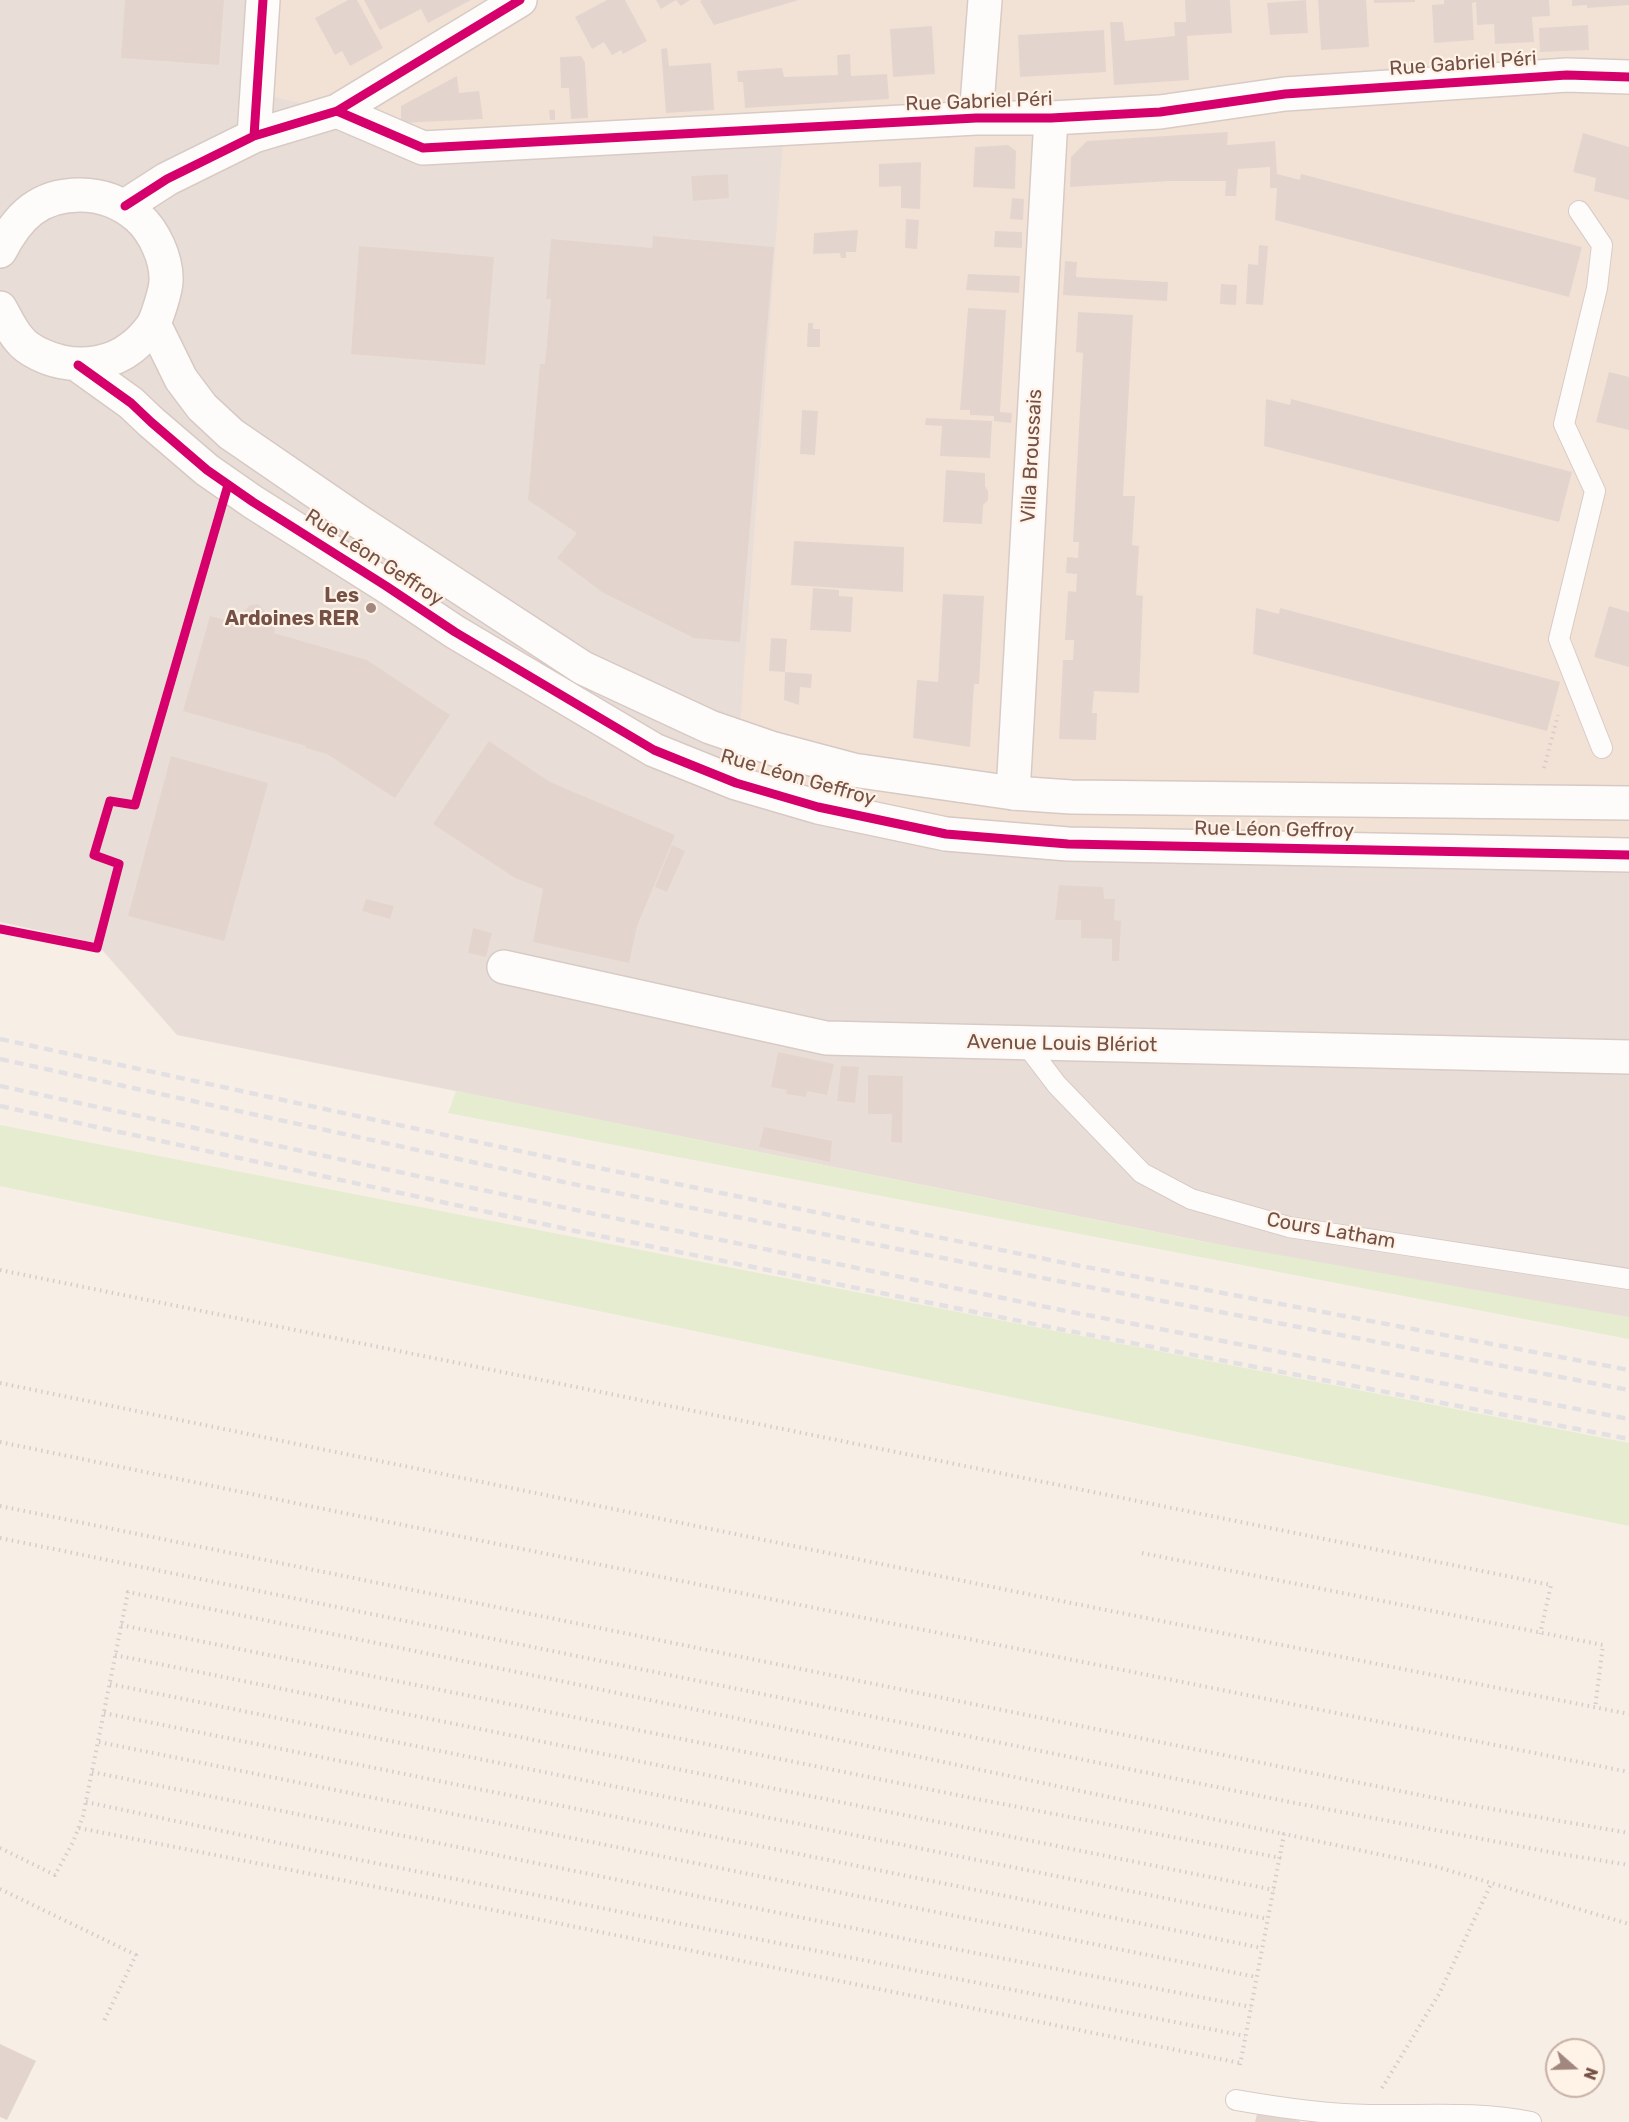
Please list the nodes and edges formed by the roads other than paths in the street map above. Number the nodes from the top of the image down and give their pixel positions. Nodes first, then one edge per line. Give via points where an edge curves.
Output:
1 (263, 0) edge
2 (520, 0) edge
3 (985, 0) edge
4 (1629, 77) edge
5 (337, 111) junction
6 (976, 118) junction
7 (1050, 118) junction
8 (254, 136) junction
9 (125, 206) junction
10 (1579, 212) dead end
11 (4, 234) edge
12 (0, 308) edge
13 (154, 324) junction
14 (78, 365) junction
15 (1602, 748) dead end
16 (1013, 793) junction
17 (1629, 803) edge
18 (1629, 855) edge
19 (504, 967) dead end
20 (1025, 1043) junction
21 (1629, 1057) edge
22 (1629, 1279) edge
23 (1236, 2100) road end
24 (1530, 2122) edge

1 - 8 street
2 - 5 street
3 - 6 street
4 - 7 street, Rue Gabriel Péri via 1567,75 1297,93 1160,112
5 - 6 street, Rue Gabriel Péri via 423,148
5 - 8 street
6 - 7 street, Rue Gabriel Péri
7 - 16 street, Villa Broussais
8 - 9 street via 167,179
9 - 11 street via 96,195 66,195 49,199 25,214
9 - 13 street via 147,225 161,250 166,282
10 - 15 lane via 1602,245 1597,288 1564,424 1595,491 1559,639
12 - 14 street via 25,345 51,360
13 - 14 street via 131,349 108,360
13 - 16 street, Rue Léon Geffroy via 181,379 202,407 231,434 583,668 710,727 774,749 853,770
14 - 18 street, Rue Léon Geffroy via 131,403 228,485 455,632 654,750 736,783 818,807 946,834 1068,844
16 - 17 street, Rue Léon Geffroy via 1071,797
19 - 20 street, Avenue Louis Blériot via 826,1038
20 - 21 street, Avenue Louis Blériot
20 - 22 lane, Cours Latham via 1057,1084 1142,1173 1191,1198 1289,1227
23 - 24 lane via 1294,2110 1368,2115 1457,2113

